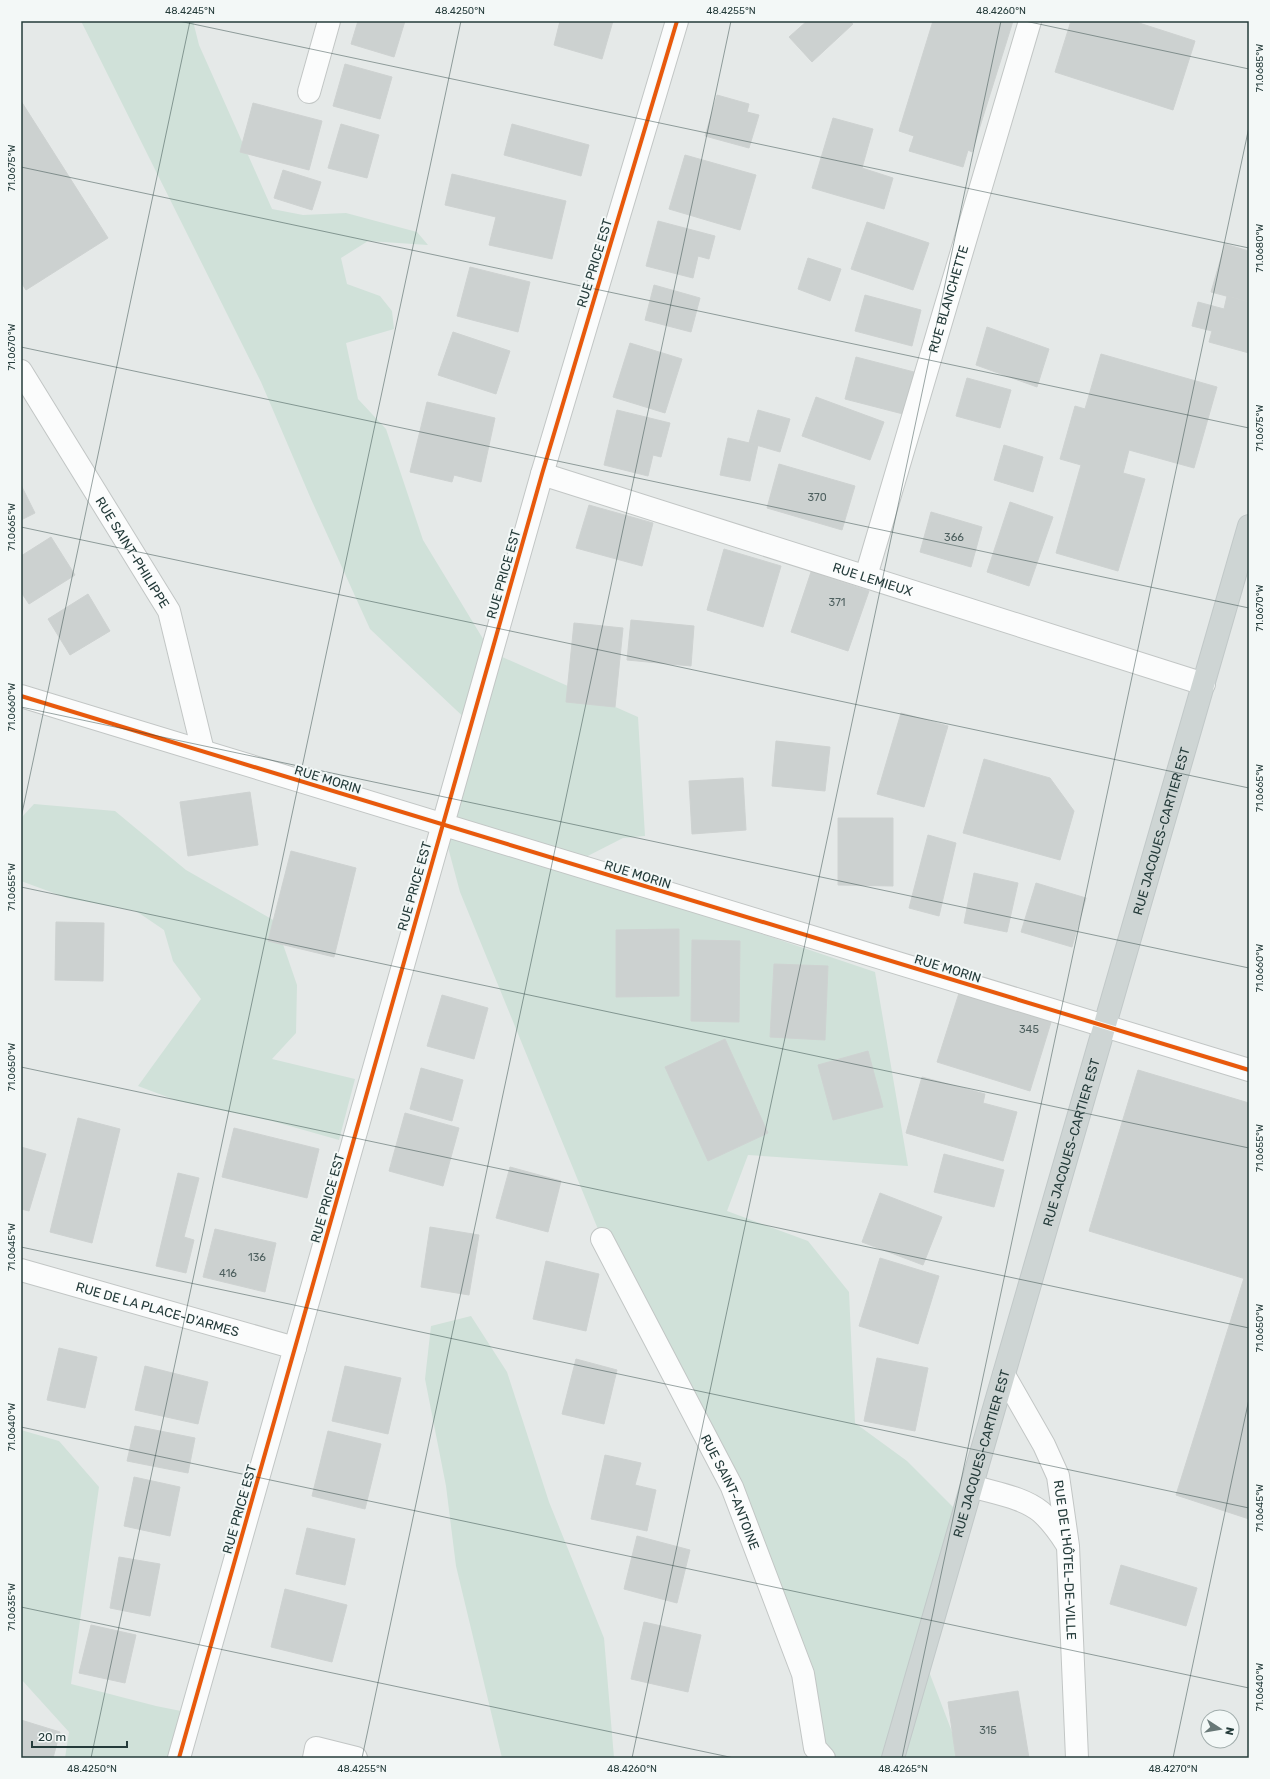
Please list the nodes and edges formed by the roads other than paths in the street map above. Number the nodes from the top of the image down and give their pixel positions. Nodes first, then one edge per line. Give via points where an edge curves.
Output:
1 (329, 21) edge
2 (677, 21) edge
3 (1030, 21) edge
4 (309, 92) dead end
5 (21, 371) edge
6 (542, 474) junction
7 (1249, 526) edge
8 (1245, 555) edge
9 (866, 576) junction
10 (1204, 684) junction
11 (21, 696) edge
12 (203, 751) junction
13 (442, 825) junction
14 (1104, 1026) junction
15 (1249, 1070) edge
16 (602, 1239) dead end
17 (21, 1270) edge
18 (295, 1348) junction
19 (1004, 1375) junction
20 (972, 1486) junction
21 (1068, 1546) junction
22 (179, 1758) edge
23 (314, 1758) edge
24 (356, 1758) edge
25 (824, 1758) edge
26 (894, 1758) edge
27 (1077, 1758) edge

1 - 4 street
2 - 6 street, RUE PRICE EST
3 - 9 street, RUE BLANCHETTE
5 - 12 street, RUE SAINT-PHILIPPE via 169,610
6 - 9 street, RUE LEMIEUX
6 - 13 street, RUE PRICE EST
7 - 8 main road, RUE JACQUES-CARTIER EST
8 - 10 main road, RUE JACQUES-CARTIER EST
9 - 10 street, RUE LEMIEUX
10 - 14 main road, RUE JACQUES-CARTIER EST
11 - 12 street, RUE MORIN
12 - 13 street, RUE MORIN
13 - 14 street, RUE MORIN
13 - 18 street, RUE PRICE EST
14 - 15 street, RUE MORIN
14 - 19 main road, RUE JACQUES-CARTIER EST
16 - 25 street, RUE SAINT-ANTOINE via 732,1487 803,1674 815,1748
17 - 18 street, RUE DE LA PLACE-D'ARMES
18 - 22 street, RUE PRICE EST
19 - 20 main road, RUE JACQUES-CARTIER EST
19 - 21 street, RUE DE L'HÔTEL-DE-VILLE via 1058,1476
20 - 21 street via 1020,1501 1040,1512 1055,1527
20 - 26 main road, RUE JACQUES-CARTIER EST
21 - 27 street, RUE DE L'HÔTEL-DE-VILLE
23 - 24 street via 316,1748

